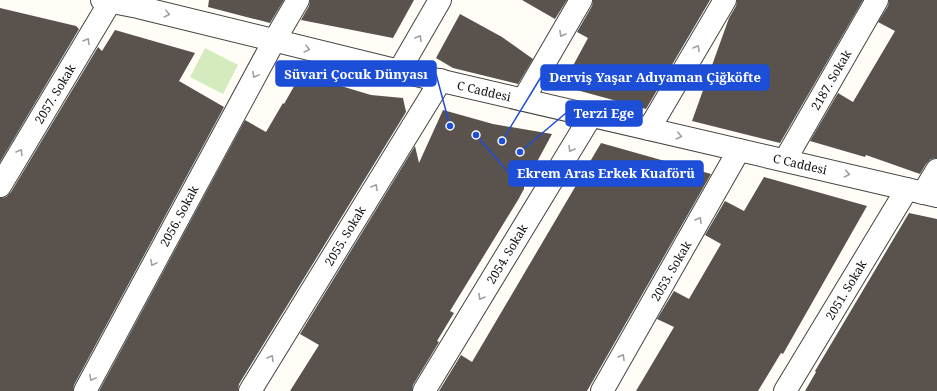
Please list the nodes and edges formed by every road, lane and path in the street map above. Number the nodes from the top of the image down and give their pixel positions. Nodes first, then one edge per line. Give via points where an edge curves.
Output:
1 (298, 0) edge
2 (440, 0) edge
3 (581, 0) edge
4 (725, 0) edge
5 (877, 0) edge
6 (106, 1) edge
7 (140, 3) edge
8 (274, 41) junction
9 (400, 71) junction
10 (440, 80) junction
11 (523, 100) junction
12 (591, 116) junction
13 (649, 129) junction
14 (739, 150) junction
15 (784, 160) junction
16 (937, 170) edge
17 (0, 186) edge
18 (922, 193) edge
19 (85, 391) edge
20 (250, 391) edge
21 (424, 391) edge
22 (602, 391) edge
23 (785, 391) edge

1 - 8 street, 2056. Sokak
9 -> 2 street
3 -> 11 street
13 -> 4 street
5 - 15 street, 2187. Sokak
6 - 7 street, C Caddesi
17 -> 6 street, 2057. Sokak
7 -> 8 street, C Caddesi
8 -> 9 street, C Caddesi
8 -> 19 street, 2056. Sokak
9 - 10 street, C Caddesi
10 - 11 street, C Caddesi
20 -> 10 street, 2055. Sokak
11 - 12 street, C Caddesi
12 - 13 street, C Caddesi
12 -> 21 street, 2054. Sokak
13 -> 14 street, C Caddesi
14 - 15 street, C Caddesi
22 -> 14 street, 2053. Sokak
15 -> 18 street, C Caddesi
16 - 18 street, 2051. Sokak
18 - 23 street, 2051. Sokak

